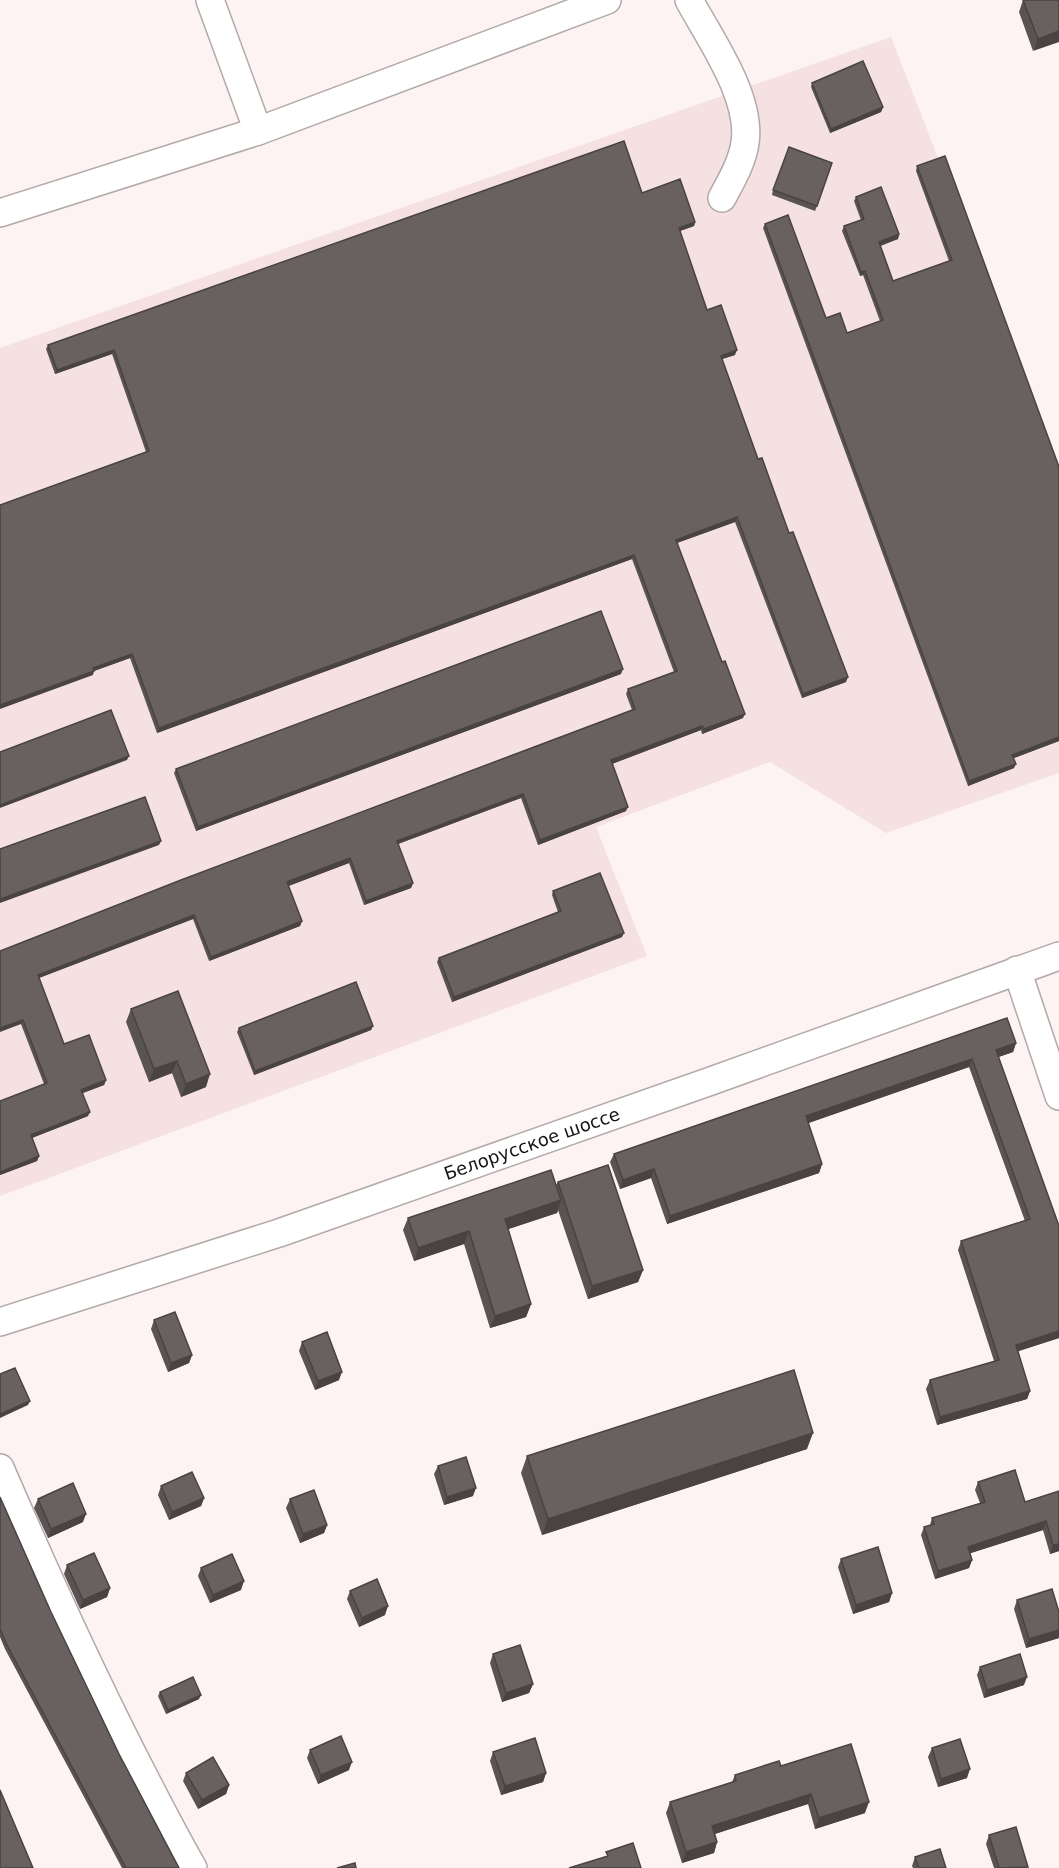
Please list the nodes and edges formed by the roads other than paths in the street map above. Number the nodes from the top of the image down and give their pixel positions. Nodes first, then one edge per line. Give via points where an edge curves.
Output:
1 (210, 0) edge
2 (607, 0) edge
3 (689, 0) edge
4 (258, 131) junction
5 (722, 198) dead end
6 (0, 213) edge
7 (1059, 956) edge
8 (1017, 970) junction
9 (1059, 1096) edge
10 (0, 1322) edge
11 (0, 1468) edge
12 (194, 1868) edge

1 - 4 street
2 - 4 street
3 - 5 street via 733,82 745,116 741,162
4 - 6 street
7 - 8 street, Белорусское шоссе
8 - 9 street
8 - 10 street, Белорусское шоссе via 279,1233
11 - 12 street via 104,1697

